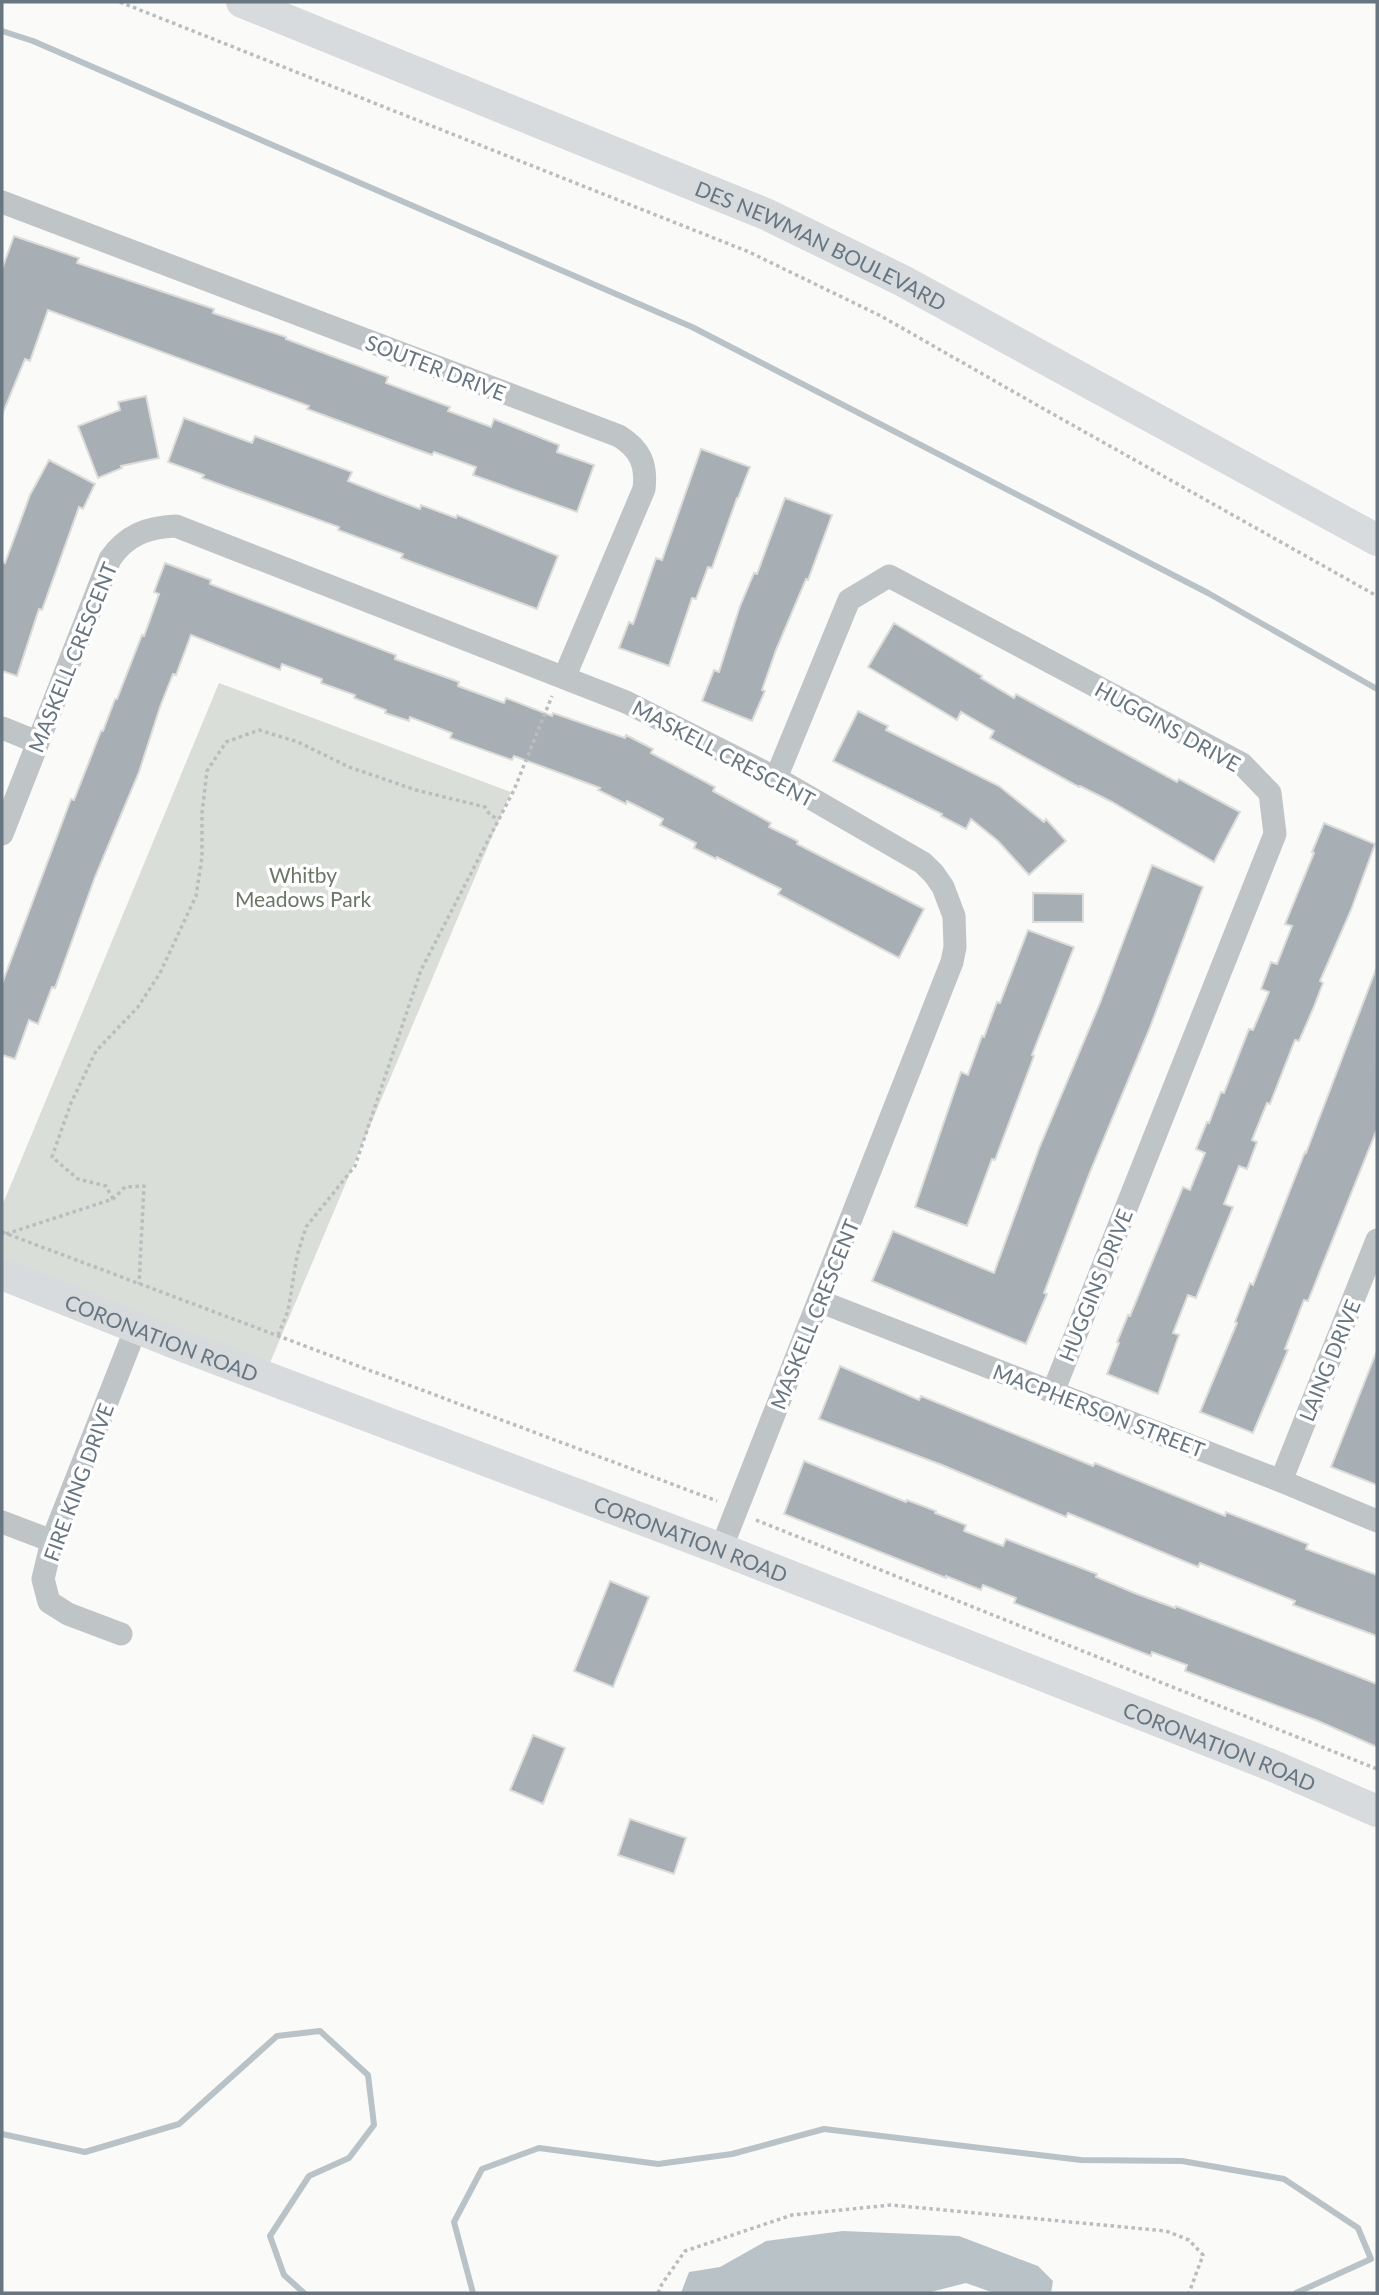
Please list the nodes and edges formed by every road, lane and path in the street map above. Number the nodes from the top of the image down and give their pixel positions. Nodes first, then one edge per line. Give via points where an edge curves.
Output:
1 (120, 2) edge
2 (242, 2) edge
3 (2, 202) edge
4 (1377, 540) edge
5 (1377, 596) edge
6 (564, 678) junction
7 (2, 728) edge
8 (37, 742) junction
9 (776, 778) junction
10 (498, 820) junction
11 (2, 834) edge
12 (113, 1199) junction
13 (4, 1233) edge
14 (1377, 1240) edge
15 (2, 1274) edge
16 (139, 1284) junction
17 (819, 1301) junction
18 (136, 1328) junction
19 (278, 1335) junction
20 (1053, 1392) junction
21 (1281, 1480) junction
22 (710, 1497) dead end
23 (1377, 1521) edge
24 (2, 1522) edge
25 (764, 1524) dead end
26 (52, 1541) junction
27 (721, 1549) junction
28 (121, 1634) dead end
29 (1377, 1769) edge
30 (1377, 1811) edge
31 (659, 2293) edge
32 (1189, 2293) edge

1 - 5 path via 749,252 881,316
2 - 4 street, DES NEWMAN BOULEVARD via 768,215 903,281
3 - 6 street, SOUTER DRIVE via 631,444 645,468 644,489
6 - 8 street, MASKELL CRESCENT via 197,533 176,526 154,527 133,535 110,559
6 - 9 street, MASKELL CRESCENT via 626,702
6 - 10 path
7 - 8 street
8 - 11 street, MASKELL CRESCENT
9 - 17 street, MASKELL CRESCENT via 923,863 946,894 956,931 949,969
9 - 20 street, HUGGINS DRIVE via 849,600 889,576 1242,764 1270,793 1275,834
10 - 12 path via 485,807 416,790 259,730 226,742 207,771 196,896 160,973 138,1007 96,1051 52,1157 78,1179 106,1186
10 - 19 path via 421,970 355,1166 306,1227 288,1311
12 - 13 path
12 - 16 path via 125,1187 144,1186
13 - 16 path
14 - 21 street, LAING DRIVE
15 - 18 street, CORONATION ROAD
16 - 19 path
17 - 20 street, MACPHERSON STREET
17 - 27 street, MASKELL CRESCENT
18 - 26 street, FIRE KING DRIVE
18 - 27 street, CORONATION ROAD
19 - 22 path
20 - 21 street, MACPHERSON STREET
21 - 23 street, MACPHERSON STREET
24 - 26 street
25 - 29 path
26 - 28 street, FIRE KING DRIVE via 43,1579 49,1602
27 - 30 street, CORONATION ROAD
31 - 32 path via 685,2250 792,2214 891,2205 1166,2231 1189,2240 1203,2255

